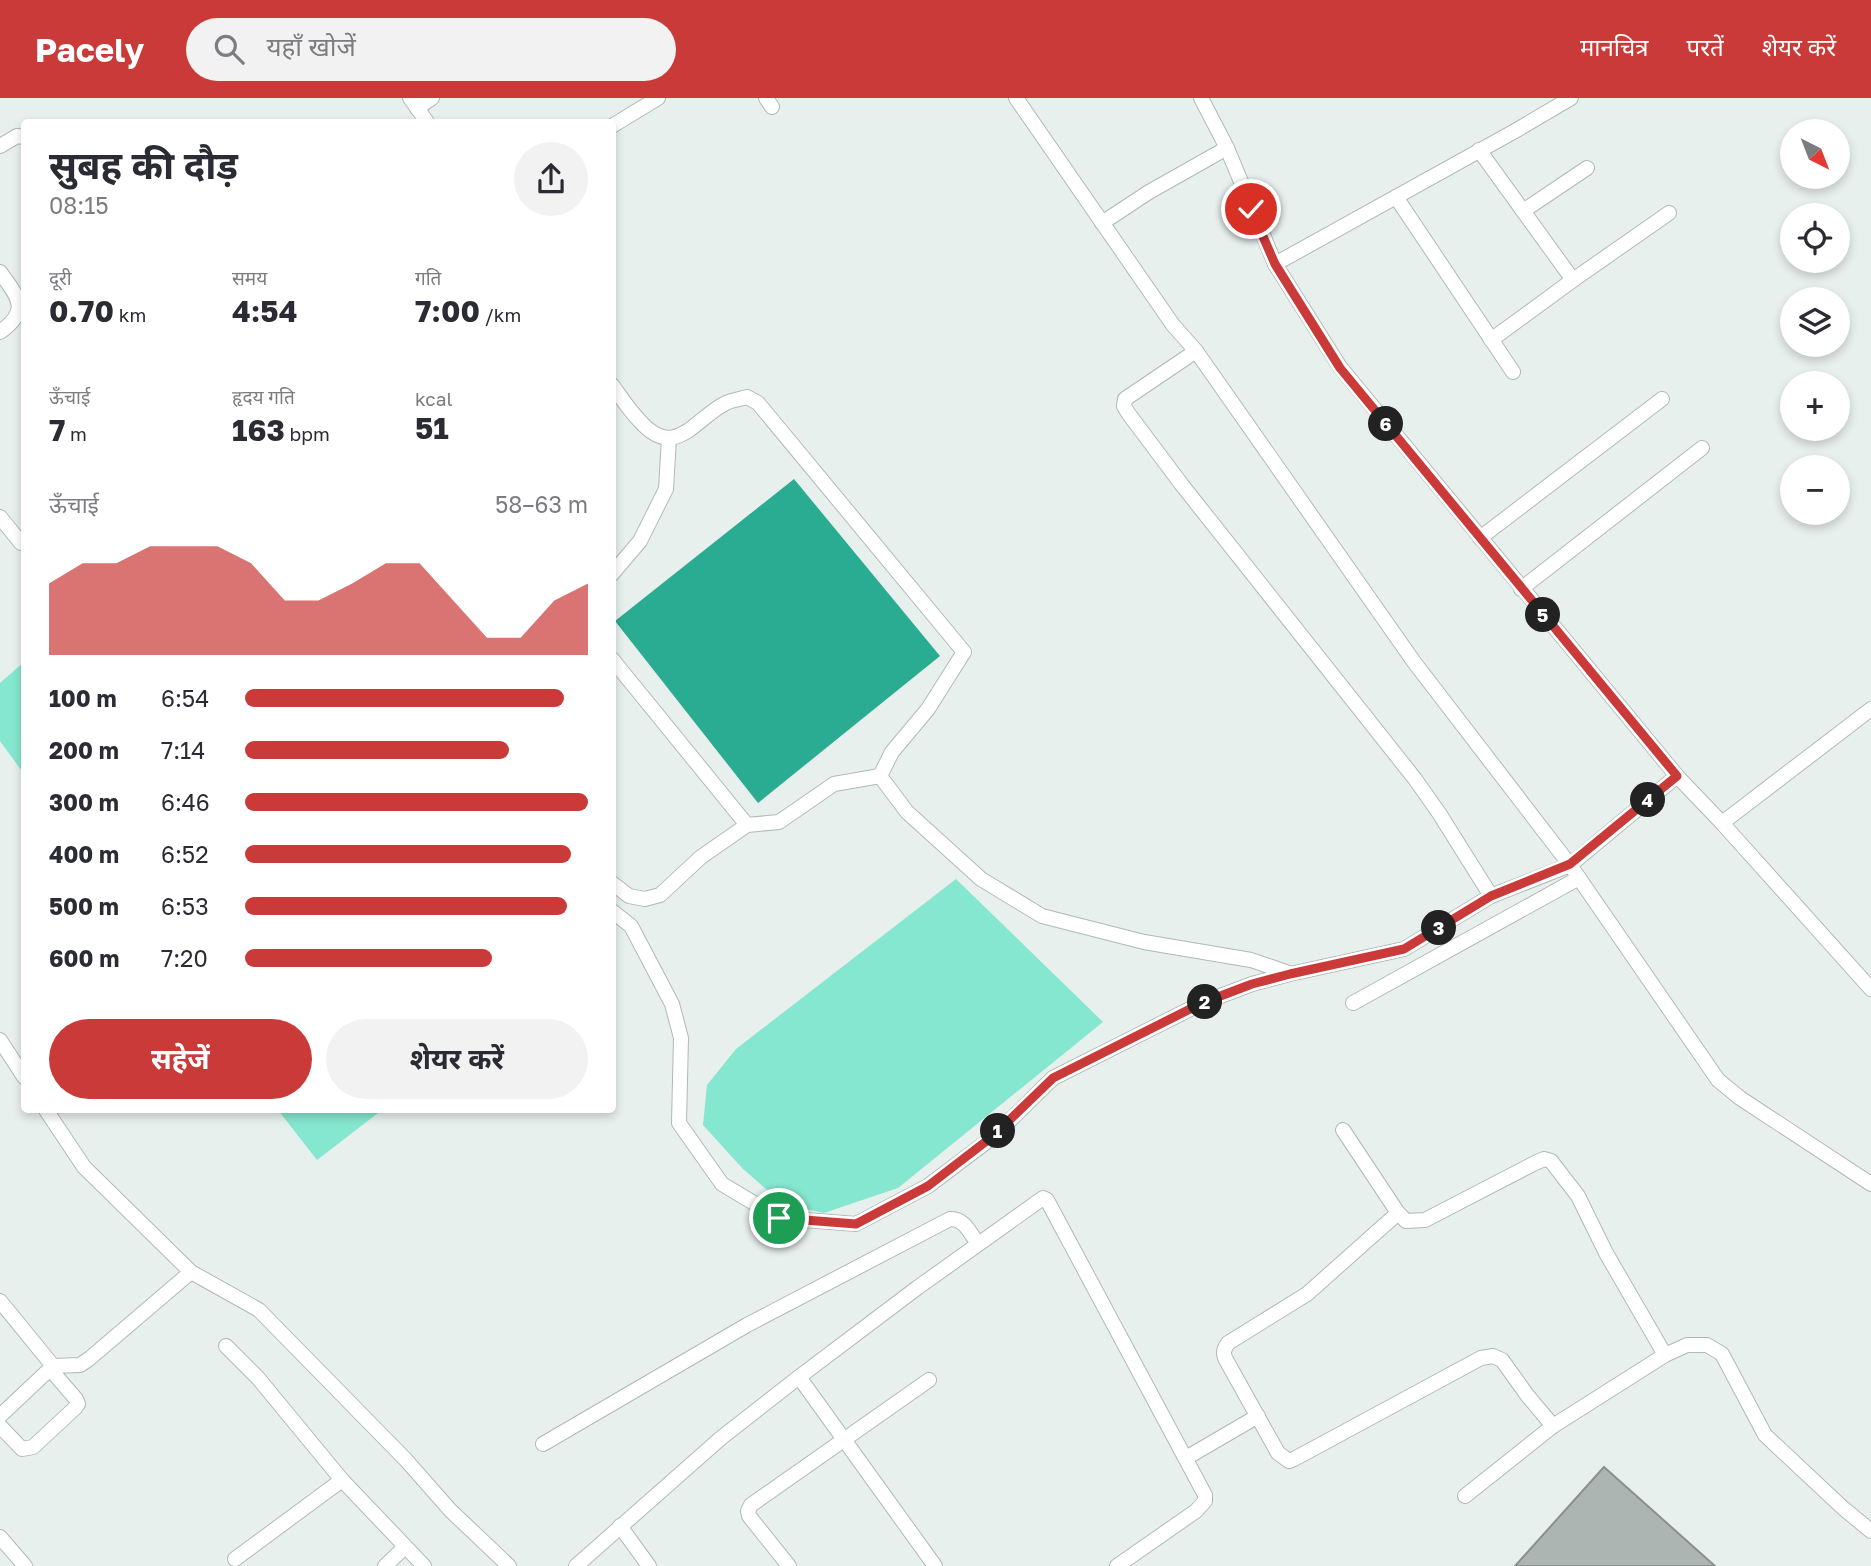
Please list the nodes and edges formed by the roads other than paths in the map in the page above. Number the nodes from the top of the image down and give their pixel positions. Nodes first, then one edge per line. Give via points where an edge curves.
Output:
1 (432, 98) edge
2 (658, 98) edge
3 (1016, 98) edge
4 (1201, 98) edge
5 (1571, 98) edge
6 (414, 103) edge
7 (426, 119) edge
8 (616, 124) edge
9 (21, 137) edge
10 (0, 145) edge
11 (1227, 148) junction
12 (1479, 150) junction
13 (1587, 168) dead end
14 (1396, 197) junction
15 (1523, 211) junction
16 (1668, 213) dead end
17 (1102, 223) junction
18 (1275, 264) junction
19 (0, 272) edge
20 (1573, 280) junction
21 (19, 286) edge
22 (0, 331) edge
23 (1491, 340) junction
24 (1196, 351) junction
25 (1513, 372) dead end
26 (616, 390) edge
27 (1662, 399) dead end
28 (669, 438) junction
29 (1702, 448) dead end
30 (0, 517) edge
31 (1480, 538) junction
32 (21, 543) dead end
33 (616, 569) edge
34 (1521, 589) junction
35 (616, 664) edge
36 (1871, 709) edge
37 (880, 776) junction
38 (1677, 776) junction
39 (1722, 823) junction
40 (747, 825) junction
41 (1570, 864) junction
42 (1579, 878) junction
43 (616, 886) edge
44 (1491, 896) junction
45 (616, 914) edge
46 (1290, 974) junction
47 (1871, 989) edge
48 (1353, 1003) dead end
49 (0, 1040) edge
50 (21, 1072) edge
51 (48, 1113) edge
52 (1343, 1130) dead end
53 (1871, 1184) edge
54 (1398, 1213) junction
55 (978, 1244) junction
56 (191, 1272) junction
57 (0, 1301) edge
58 (226, 1346) dead end
59 (1665, 1355) junction
60 (52, 1367) junction
61 (799, 1377) junction
62 (929, 1380) dead end
63 (0, 1416) edge
64 (1258, 1416) junction
65 (0, 1426) edge
66 (1553, 1426) junction
67 (845, 1440) junction
68 (543, 1444) dead end
69 (1186, 1458) junction
70 (342, 1480) junction
71 (1465, 1496) dead end
72 (620, 1526) junction
73 (1871, 1531) edge
74 (0, 1537) edge
75 (405, 1547) junction
76 (234, 1559) dead end
77 (25, 1566) edge
78 (385, 1566) edge
79 (424, 1566) edge
80 (509, 1566) edge
81 (576, 1566) edge
82 (649, 1566) edge
83 (789, 1566) edge
84 (936, 1566) edge
85 (1117, 1566) edge

1 - 6 street
2 - 8 street
3 - 17 street
4 - 11 street
5 - 12 street
6 - 7 street
9 - 10 street
11 - 17 street
11 - 18 street
12 - 14 street
12 - 15 street
13 - 15 street
14 - 18 street
14 - 23 street
15 - 20 street
16 - 20 street
17 - 24 street
18 - 31 street via 1340,368
19 - 21 street
20 - 23 street
21 - 22 street via 15,318
23 - 25 street
24 - 41 street via 1414,662
24 - 44 street via 1125,399 1128,414 1415,779
26 - 28 street via 639,422 653,434
27 - 31 street
28 - 33 street via 666,489 640,541
28 - 37 street via 688,431 726,403 747,397 758,403 964,652 928,709 892,752
29 - 34 street
30 - 32 street
31 - 34 street
34 - 38 street
35 - 40 street
36 - 39 street
37 - 40 street via 834,784 779,821
37 - 46 street via 907,812 981,879 1042,916 1144,942 1251,960
38 - 39 street
38 - 41 street
39 - 47 street
40 - 43 street via 701,857 660,895 645,899 629,896
41 - 42 street
41 - 44 street
42 - 48 street
42 - 53 street via 1718,1080
44 - 46 street via 1404,949
45 - 46 street via 631,926 672,1004 681,1038 679,1123 722,1184 779,1218 856,1224 928,1186 993,1136 1053,1078 1202,1003
49 - 50 street
51 - 56 street via 84,1167
52 - 54 street
54 - 59 street via 1406,1221 1425,1220 1535,1163 1551,1161 1578,1196
54 - 64 street via 1307,1294 1224,1348 1225,1359
55 - 61 street
55 - 68 street via 964,1223 950,1219 747,1325
55 - 69 street via 1039,1200 1047,1200
56 - 60 street via 89,1359 80,1365
56 - 80 street via 260,1310
57 - 60 street
58 - 70 street
59 - 66 street
59 - 73 street via 1687,1345 1707,1345 1722,1354 1765,1435
60 - 63 street
60 - 65 street via 76,1399 75,1408 27,1450
61 - 67 street
61 - 72 street
62 - 67 street
64 - 66 street via 1278,1453 1289,1461 1481,1358 1493,1356 1502,1360
64 - 69 street
66 - 71 street
67 - 83 street via 748,1511
67 - 84 street
69 - 85 street via 1205,1501
70 - 75 street
70 - 76 street
72 - 81 street
72 - 82 street
74 - 77 street
75 - 78 street
75 - 79 street

